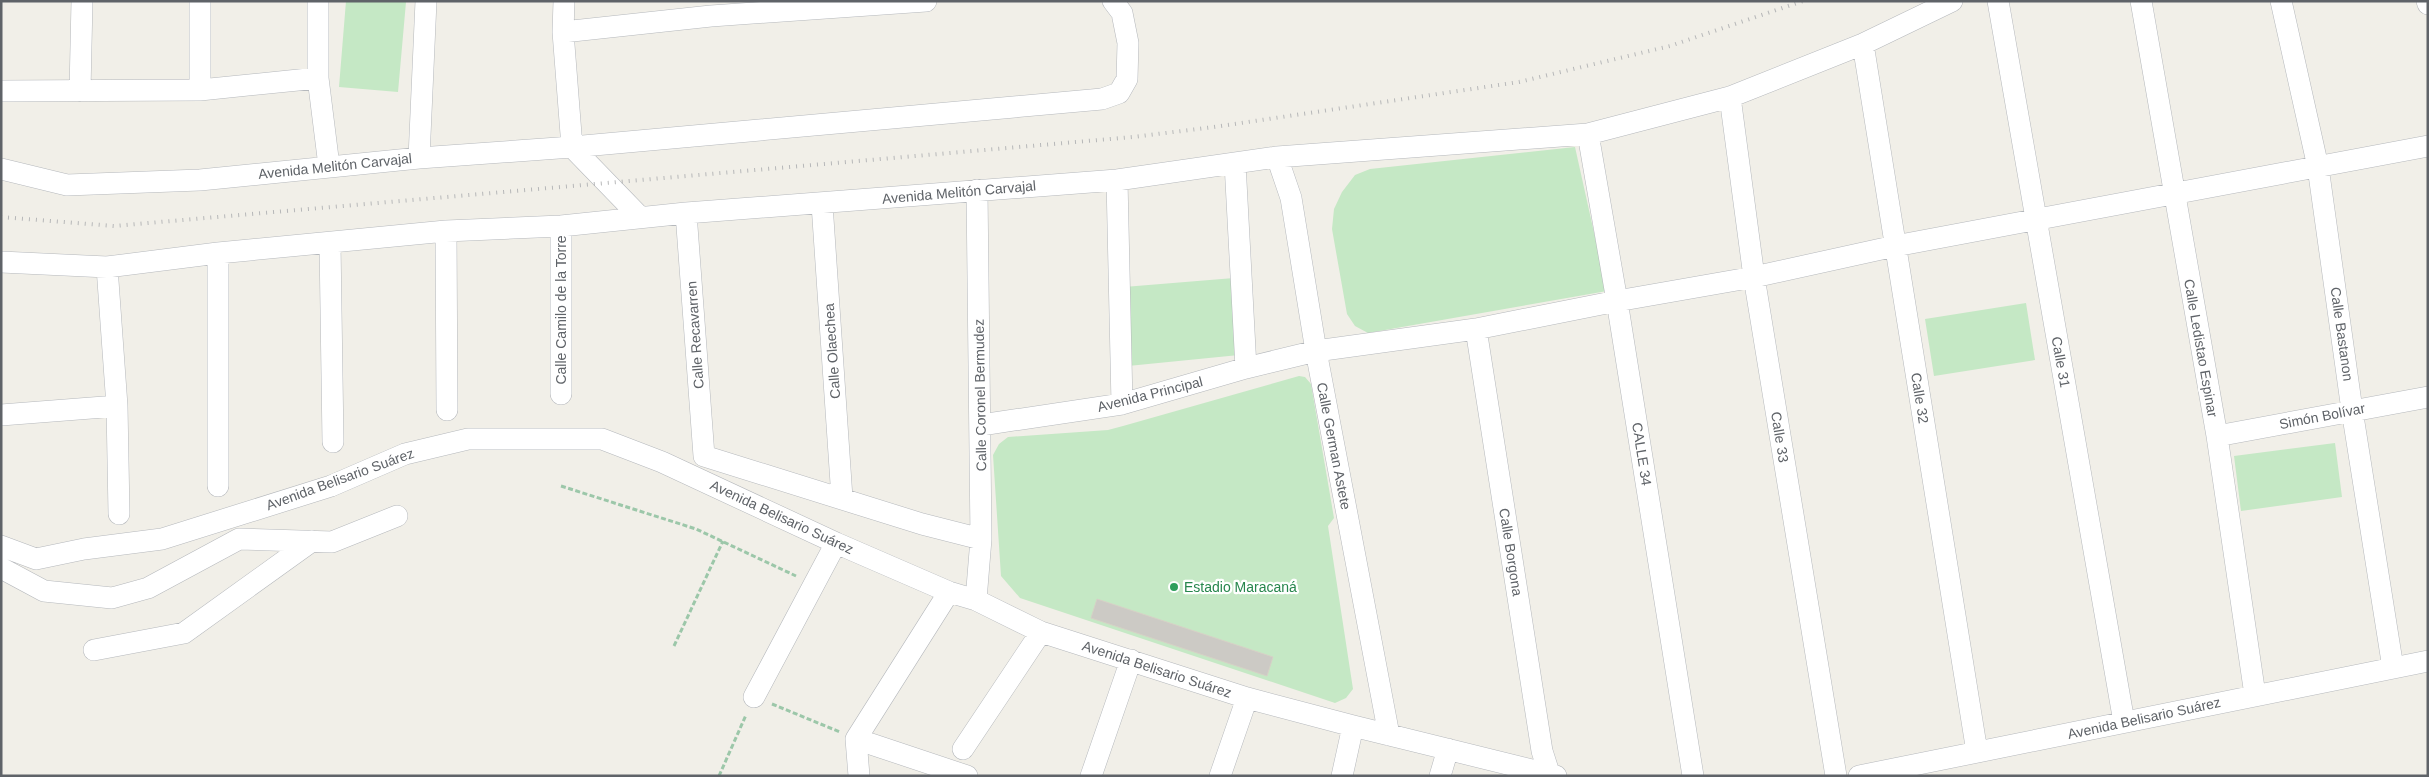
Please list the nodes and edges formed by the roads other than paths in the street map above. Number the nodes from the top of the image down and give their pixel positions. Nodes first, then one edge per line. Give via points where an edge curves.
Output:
1 (82, 1) edge
2 (200, 1) edge
3 (318, 1) edge
4 (426, 1) edge
5 (564, 1) edge
6 (926, 1) edge
7 (1112, 1) edge
8 (1952, 1) edge
9 (1998, 1) edge
10 (2141, 1) edge
11 (2281, 1) edge
12 (711, 9) edge
13 (563, 32) junction
14 (1863, 44) junction
15 (318, 78) junction
16 (200, 90) junction
17 (1, 91) edge
18 (80, 92) junction
19 (1730, 97) junction
20 (1588, 134) junction
21 (572, 146) junction
22 (2428, 146) edge
23 (1277, 157) junction
24 (419, 158) junction
25 (1235, 163) junction
26 (329, 166) junction
27 (2318, 166) junction
28 (1, 169) edge
29 (1117, 180) junction
30 (977, 190) junction
31 (2174, 193) junction
32 (822, 204) junction
33 (686, 213) junction
34 (640, 217) junction
35 (2036, 219) junction
36 (561, 226) junction
37 (446, 231) junction
38 (330, 243) junction
39 (1895, 246) junction
40 (218, 253) junction
41 (1, 262) edge
42 (107, 267) junction
43 (1754, 277) junction
44 (1617, 300) junction
45 (1476, 329) junction
46 (1316, 351) junction
47 (1246, 368) junction
48 (561, 394) dead end
49 (2428, 397) edge
50 (1122, 404) junction
51 (118, 406) junction
52 (446, 410) dead end
53 (2352, 410) junction
54 (1, 415) edge
55 (981, 426) junction
56 (2217, 436) junction
57 (333, 442) dead end
58 (218, 486) dead end
59 (842, 498) junction
60 (119, 514) dead end
61 (397, 516) dead end
62 (981, 539) junction
63 (312, 541) junction
64 (836, 543) junction
65 (1, 546) edge
66 (1, 568) edge
67 (949, 592) junction
68 (976, 600) junction
69 (1041, 632) junction
70 (94, 650) dead end
71 (1131, 660) junction
72 (2428, 661) edge
73 (2394, 668) junction
74 (2255, 695) junction
75 (754, 697) road end
76 (1247, 698) junction
77 (2124, 722) junction
78 (1353, 726) junction
79 (1388, 735) junction
80 (856, 738) junction
81 (963, 748) dead end
82 (1448, 750) junction
83 (1977, 752) junction
84 (1551, 775) edge
85 (859, 776) edge
86 (967, 776) edge
87 (1091, 776) edge
88 (1220, 776) edge
89 (1342, 776) edge
90 (1440, 776) edge
91 (1693, 776) edge
92 (1836, 776) edge
93 (1859, 776) edge

1 - 18 street
2 - 16 street
3 - 15 street
4 - 24 street
5 - 13 street
6 - 12 street
7 - 21 street, Avenida Melitón Carvajal via 1122,13 1129,61 1127,79 1119,93 1102,99
8 - 14 street, Avenida Melitón Carvajal
9 - 35 street, Calle 31
10 - 31 street, Calle Ledistao Espinar
11 - 27 street, Calle Bastanon
12 - 13 street
13 - 21 street
14 - 19 street, Avenida Melitón Carvajal
14 - 39 street, Calle 32
15 - 16 street
15 - 26 street
16 - 18 street
17 - 18 street
19 - 20 street, Avenida Melitón Carvajal
19 - 43 street, Calle 33
20 - 23 street, Avenida Melitón Carvajal
20 - 44 street, CALLE 34
21 - 24 street, Avenida Melitón Carvajal
21 - 34 street
22 - 27 street, Avenida Principal
23 - 25 street, Avenida Melitón Carvajal
23 - 46 street, Calle German Astete via 1291,198
24 - 26 street, Avenida Melitón Carvajal
25 - 29 street, Avenida Melitón Carvajal
25 - 47 street
26 - 28 street, Avenida Melitón Carvajal via 200,180 67,185
27 - 31 street, Avenida Principal
27 - 53 street, Calle Bastanon
29 - 30 street, Avenida Melitón Carvajal
29 - 50 street
30 - 32 street, Avenida Melitón Carvajal
30 - 55 street, Calle Coronel Bermudez
31 - 35 street, Avenida Principal
31 - 56 street, Calle Ledistao Espinar
32 - 33 street, Avenida Melitón Carvajal
32 - 59 street, Calle Olaechea
33 - 34 street, Avenida Melitón Carvajal
33 - 59 street, Calle Recavarren via 704,456
34 - 36 street, Avenida Melitón Carvajal
35 - 39 street, Avenida Principal
35 - 77 street, Calle 31
36 - 37 street, Avenida Melitón Carvajal
36 - 48 street, Calle Camilo de la Torre
37 - 38 street, Avenida Melitón Carvajal
37 - 52 street
38 - 40 street, Avenida Melitón Carvajal
38 - 57 street
39 - 43 street, Avenida Principal
39 - 83 street, Calle 32
40 - 42 street, Avenida Melitón Carvajal
40 - 58 street
41 - 42 street, Avenida Melitón Carvajal
42 - 51 street
43 - 44 street, Avenida Principal
43 - 92 street, Calle 33
44 - 45 street, Avenida Principal
44 - 91 street, CALLE 34
45 - 46 street, Avenida Principal
45 - 84 street, Calle Borgona via 1542,751
46 - 47 street, Avenida Principal
46 - 79 street, Calle German Astete
47 - 50 street, Avenida Principal
49 - 53 street, Simón Bolívar
50 - 55 street, Avenida Principal
51 - 54 street
51 - 60 street
53 - 56 street, Simón Bolívar
53 - 73 street, Calle Bastanon
55 - 62 street, Calle Coronel Bermudez
56 - 74 street, Calle Ledistao Espinar
59 - 62 street
61 - 63 street via 332,542
62 - 68 street, Calle Coronel Bermudez
63 - 66 street via 239,539 148,588 112,598 44,591
63 - 70 street via 184,633
64 - 65 street, Avenida Belisario Suárez via 662,462 602,440 468,439 405,454 331,486 162,539 36,559
64 - 67 street, Avenida Belisario Suárez
64 - 75 street
67 - 68 street, Avenida Belisario Suárez
67 - 80 street
68 - 69 street, Avenida Belisario Suárez
69 - 71 street, Avenida Belisario Suárez
69 - 81 street
71 - 76 street, Avenida Belisario Suárez
71 - 87 street
72 - 73 street, Avenida Belisario Suárez
73 - 74 street, Avenida Belisario Suárez
74 - 77 street, Avenida Belisario Suárez
76 - 78 street, Avenida Belisario Suárez
76 - 88 street
77 - 83 street, Avenida Belisario Suárez
78 - 79 street, Avenida Belisario Suárez
78 - 89 street
79 - 82 street, Avenida Belisario Suárez
80 - 85 street
80 - 86 street
82 - 84 street, Avenida Belisario Suárez
82 - 90 street
83 - 93 street, Avenida Belisario Suárez

